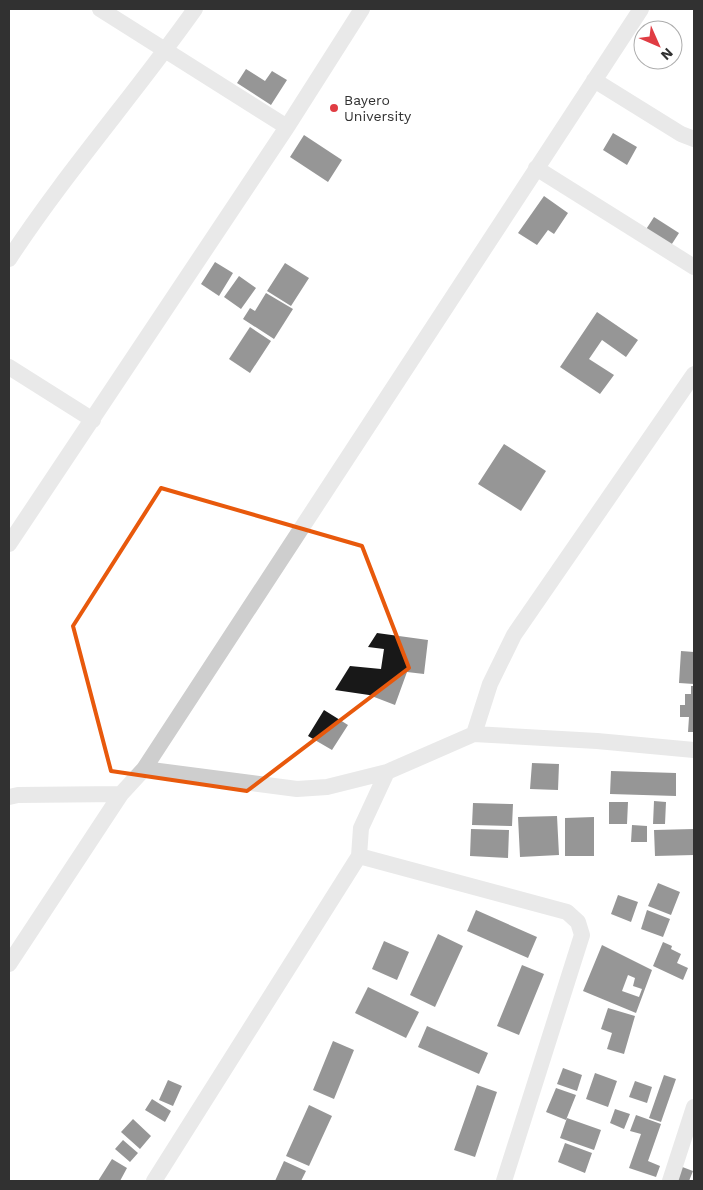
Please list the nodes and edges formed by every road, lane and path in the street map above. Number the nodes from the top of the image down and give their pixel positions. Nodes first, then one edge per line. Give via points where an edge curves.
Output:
1 (100, 9) edge
2 (195, 9) edge
3 (362, 9) edge
4 (641, 9) edge
5 (166, 50) junction
6 (594, 80) junction
7 (287, 127) junction
8 (694, 139) edge
9 (536, 168) junction
10 (9, 260) edge
11 (694, 267) edge
12 (9, 367) edge
13 (694, 374) edge
14 (93, 420) junction
15 (9, 544) edge
16 (474, 734) junction
17 (694, 750) edge
18 (144, 769) junction
19 (387, 772) junction
20 (121, 794) junction
21 (9, 796) edge
22 (359, 856) junction
23 (9, 964) edge
24 (694, 1106) edge
25 (154, 1181) edge
26 (504, 1181) edge
27 (670, 1181) edge

1 - 5 street
2 - 5 street
3 - 7 street
4 - 6 street
5 - 7 street
5 - 10 street via 64,180
6 - 8 street
6 - 9 street
7 - 14 street
9 - 11 street
9 - 18 street
12 - 14 street
13 - 16 street via 514,635 490,684
14 - 15 street
16 - 17 street via 597,740
16 - 19 street
18 - 19 street via 297,789 327,787
18 - 20 street
19 - 22 street via 360,828
20 - 21 street
20 - 23 street
22 - 25 street
22 - 26 street via 568,912 578,922 582,935
24 - 27 street

